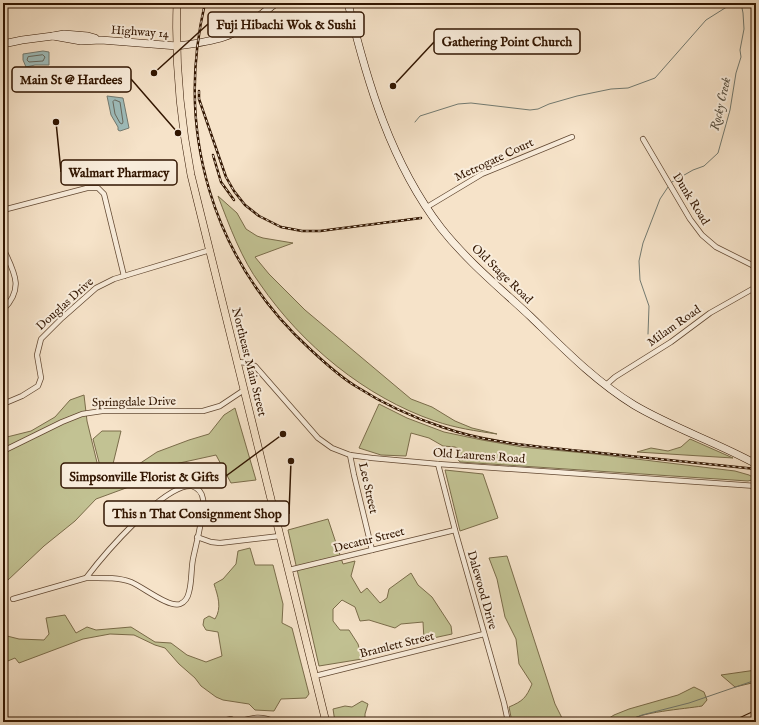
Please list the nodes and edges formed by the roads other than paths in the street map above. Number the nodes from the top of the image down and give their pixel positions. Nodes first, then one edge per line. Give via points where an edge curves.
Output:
1 (177, 3) edge
2 (276, 3) edge
3 (348, 3) edge
4 (4, 42) edge
5 (178, 46) junction
6 (572, 136) dead end
7 (643, 139) dead end
8 (426, 207) junction
9 (3, 210) edge
10 (3, 248) edge
11 (210, 250) junction
12 (756, 267) edge
13 (124, 276) junction
14 (756, 287) edge
15 (3, 310) edge
16 (238, 362) junction
17 (606, 385) junction
18 (244, 390) junction
19 (3, 404) edge
20 (3, 451) edge
21 (350, 455) junction
22 (438, 464) junction
23 (756, 464) edge
24 (756, 486) edge
25 (455, 530) junction
26 (280, 536) junction
27 (197, 537) junction
28 (372, 550) junction
29 (289, 570) junction
30 (86, 578) junction
31 (13, 599) dead end
32 (484, 634) junction
33 (315, 676) junction
34 (756, 715) edge
35 (226, 722) edge
36 (236, 722) edge
37 (275, 722) edge
38 (324, 722) edge
39 (506, 722) edge
40 (741, 722) edge

1 - 5 main road, Northeast Main Street
2 - 5 street, Highway 14 via 231,34 218,39
3 - 8 street, Old Stage Road via 384,126 408,177
4 - 5 street, Highway 14 via 64,34 101,40
5 - 11 main road, Northeast Main Street via 184,137
6 - 8 street, Metrogate Court via 482,174
7 - 12 street, Dunk Road via 702,235 716,247
8 - 17 street, Old Stage Road via 468,258
9 - 13 street via 86,188 98,188 104,194
10 - 15 street via 14,272 16,284 12,299
11 - 13 street, Douglas Drive
11 - 16 main road, Northeast Main Street
13 - 19 street, Douglas Drive via 96,288 45,334 37,351 40,384 34,390
14 - 17 street, Milam Road via 710,314
16 - 18 main road, Northeast Main Street
16 - 21 street, Old Laurens Road via 255,366 318,438 332,448
17 - 23 street, Old Stage Road via 659,419
18 - 20 street, Springdale Drive via 220,406 203,411 102,411 82,414
18 - 26 main road, Northeast Main Street
21 - 22 street, Old Laurens Road
21 - 28 street, Lee Street
22 - 24 street, Old Laurens Road
22 - 25 street, Dalewood Drive
25 - 28 street, Decatur Street
25 - 32 street, Dalewood Drive
26 - 27 street via 220,543
26 - 29 main road, Northeast Main Street
27 - 30 street via 189,591 181,603 169,603 125,580
27 - 30 street via 203,505 202,496 195,487 183,486 136,521
28 - 29 street, Decatur Street
29 - 33 main road, Northeast Main Street
30 - 31 street
32 - 33 street, Bramlett Street
32 - 39 street, Dalewood Drive via 504,703
33 - 38 main road, Northeast Main Street
34 - 40 highway
35 - 36 street via 231,719
36 - 37 street via 260,717

